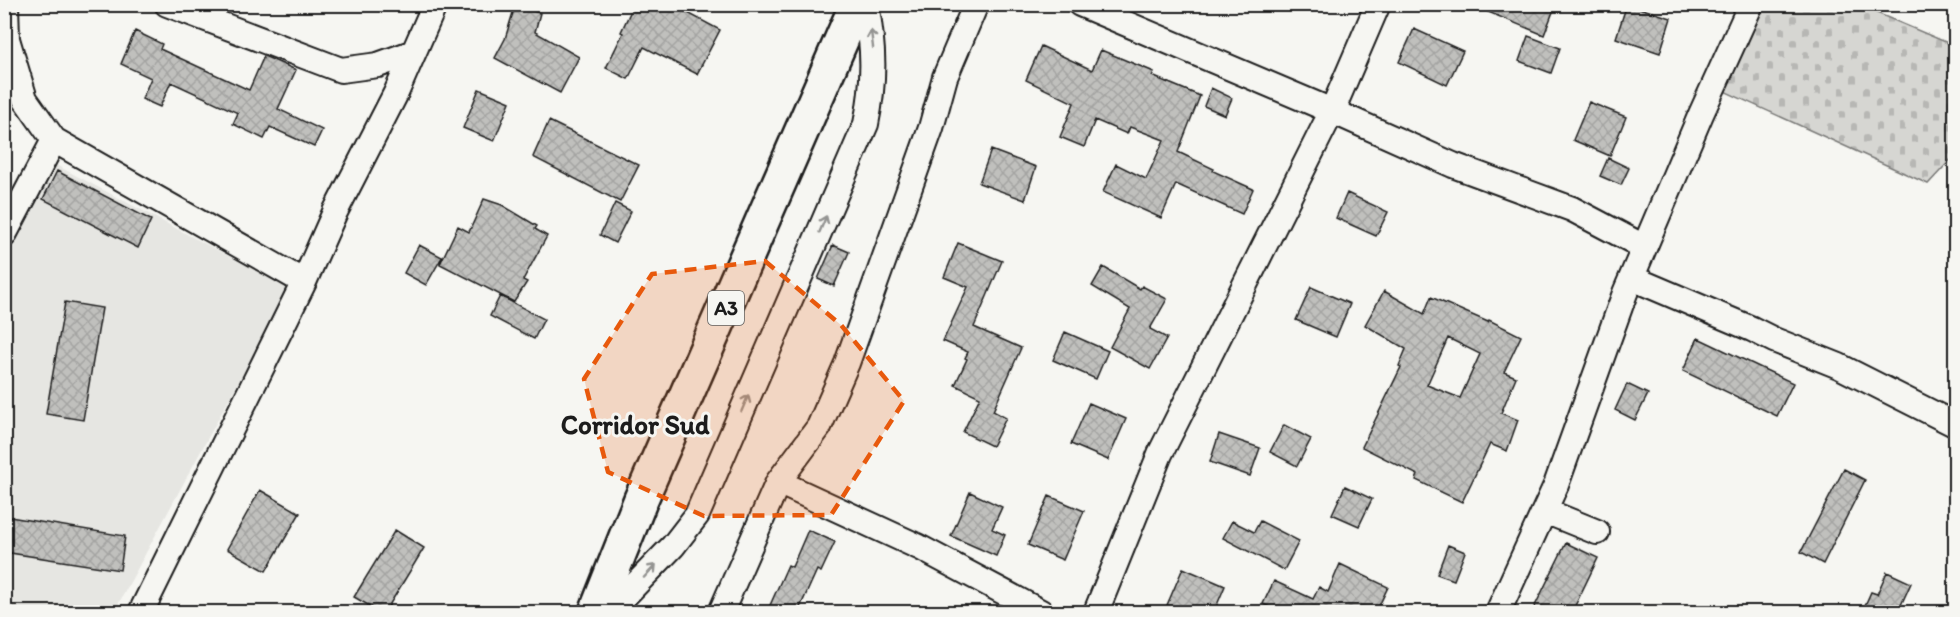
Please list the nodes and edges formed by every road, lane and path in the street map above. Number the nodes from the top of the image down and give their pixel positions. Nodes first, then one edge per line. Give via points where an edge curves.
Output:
1 (6, 4) edge
2 (167, 4) edge
3 (435, 4) edge
4 (857, 4) edge
5 (866, 4) edge
6 (976, 4) edge
7 (1080, 4) edge
8 (1378, 4) edge
9 (1751, 4) edge
10 (414, 52) junction
11 (1332, 111) junction
12 (54, 140) junction
13 (4, 235) edge
14 (1644, 247) junction
15 (1632, 278) junction
16 (304, 282) junction
17 (1956, 425) edge
18 (778, 482) junction
19 (1545, 511) junction
20 (1598, 532) dead end
21 (141, 612) edge
22 (596, 612) edge
23 (609, 612) edge
24 (721, 612) edge
25 (1041, 612) edge
26 (1096, 612) edge
27 (1498, 612) edge

1 - 12 street via 7,39 26,99
2 - 10 street via 341,70 378,65
3 - 10 street
4 - 22 highway, A3 via 641,499
23 -> 5 street via 673,546 697,515 866,124 873,56
6 - 18 street via 945,77 931,128 848,363 819,427
7 - 11 street
8 - 11 street
9 - 14 street
10 - 16 street
11 - 14 street via 1454,165 1572,209
11 - 26 street via 1160,454
12 - 13 street
12 - 16 street
14 - 15 street
15 - 17 street via 1839,366
15 - 19 street
16 - 21 street
18 - 24 street
18 - 25 street via 919,547
19 - 20 street
19 - 27 street

